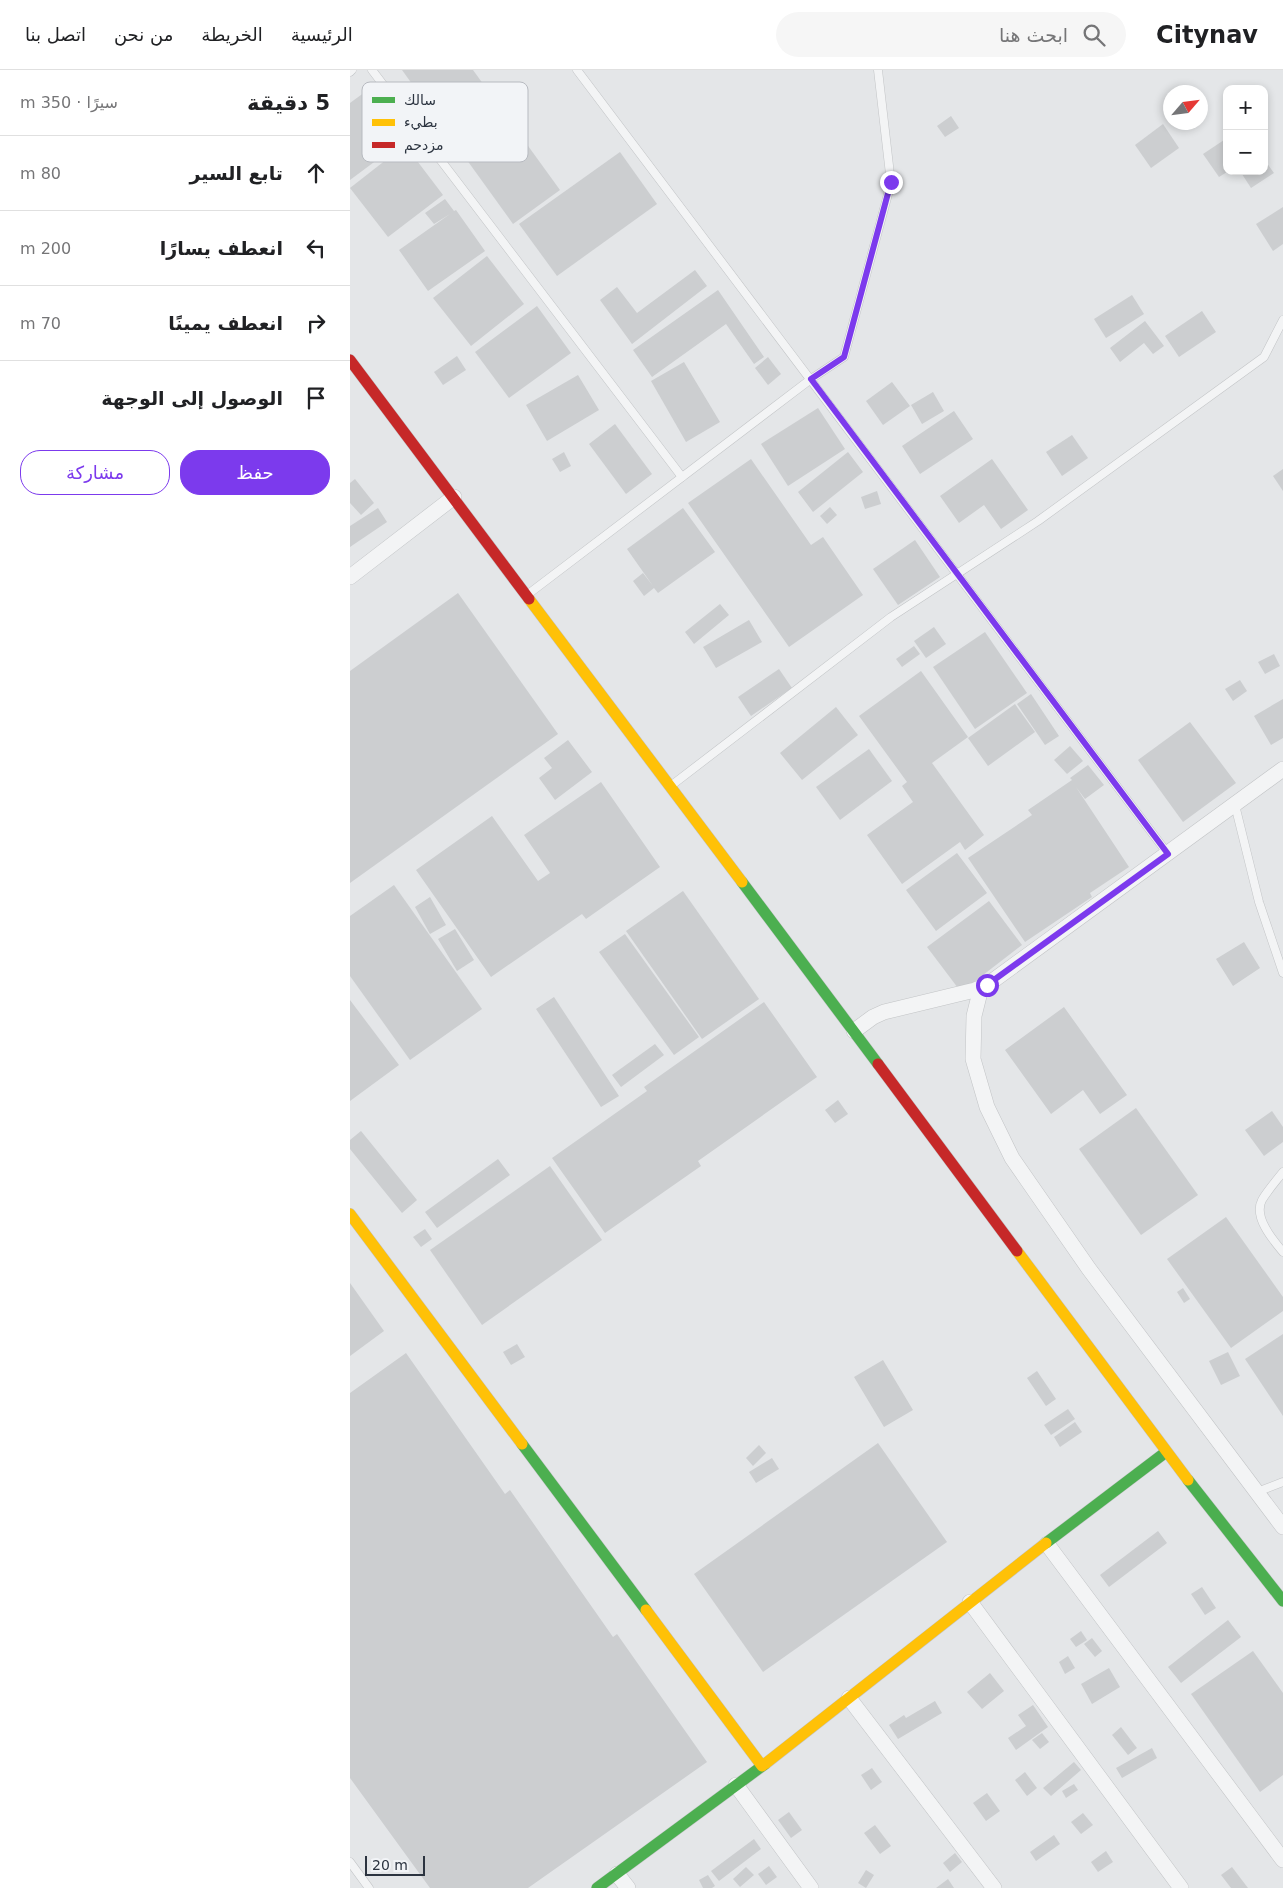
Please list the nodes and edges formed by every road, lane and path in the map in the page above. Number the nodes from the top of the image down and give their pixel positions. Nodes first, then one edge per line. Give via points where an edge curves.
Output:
1 (372, 70) edge
2 (577, 70) edge
3 (878, 70) edge
4 (381, 82) edge
5 (442, 162) edge
6 (1283, 320) edge
7 (350, 360) edge
8 (811, 379) junction
9 (682, 477) junction
10 (454, 497) junction
11 (958, 574) junction
12 (350, 577) edge
13 (527, 595) junction
14 (1283, 769) edge
15 (671, 786) junction
16 (1235, 805) junction
17 (1168, 854) junction
18 (1283, 973) edge
19 (981, 988) junction
20 (854, 1031) junction
21 (1283, 1172) edge
22 (350, 1214) edge
23 (1283, 1252) edge
24 (1166, 1452) junction
25 (1283, 1482) edge
26 (1257, 1492) junction
27 (1283, 1527) edge
28 (1047, 1544) junction
29 (1283, 1601) edge
30 (970, 1602) junction
31 (849, 1698) junction
32 (762, 1766) junction
33 (736, 1785) junction
34 (1283, 1860) edge
35 (350, 1862) edge
36 (617, 1874) junction
37 (369, 1888) edge
38 (597, 1888) edge
39 (628, 1888) edge
40 (811, 1888) edge
41 (994, 1888) edge
42 (1181, 1888) edge

1 - 4 lane
2 - 8 lane
3 - 8 lane via 891,182 844,357
5 - 9 lane
6 - 11 lane via 1264,357 1038,521
7 - 10 street
8 - 9 lane
8 - 11 lane
9 - 13 lane
10 - 12 street
10 - 13 street
11 - 15 lane via 891,617
11 - 17 lane
13 - 15 street
14 - 16 street
15 - 20 street
16 - 17 street
16 - 18 lane via 1259,902
17 - 19 street
19 - 20 street via 884,1012
19 - 26 street via 974,1016 973,1059 987,1107 1012,1158 1090,1269
20 - 24 street
21 - 23 lane via 1261,1202 1261,1219
22 - 32 street
24 - 28 street
24 - 29 street
25 - 26 lane
26 - 27 street
28 - 30 street
28 - 34 street
30 - 31 street
30 - 42 street
31 - 32 street
31 - 41 street
32 - 33 street
33 - 36 street
33 - 40 street
35 - 37 lane
36 - 38 street
36 - 39 street

